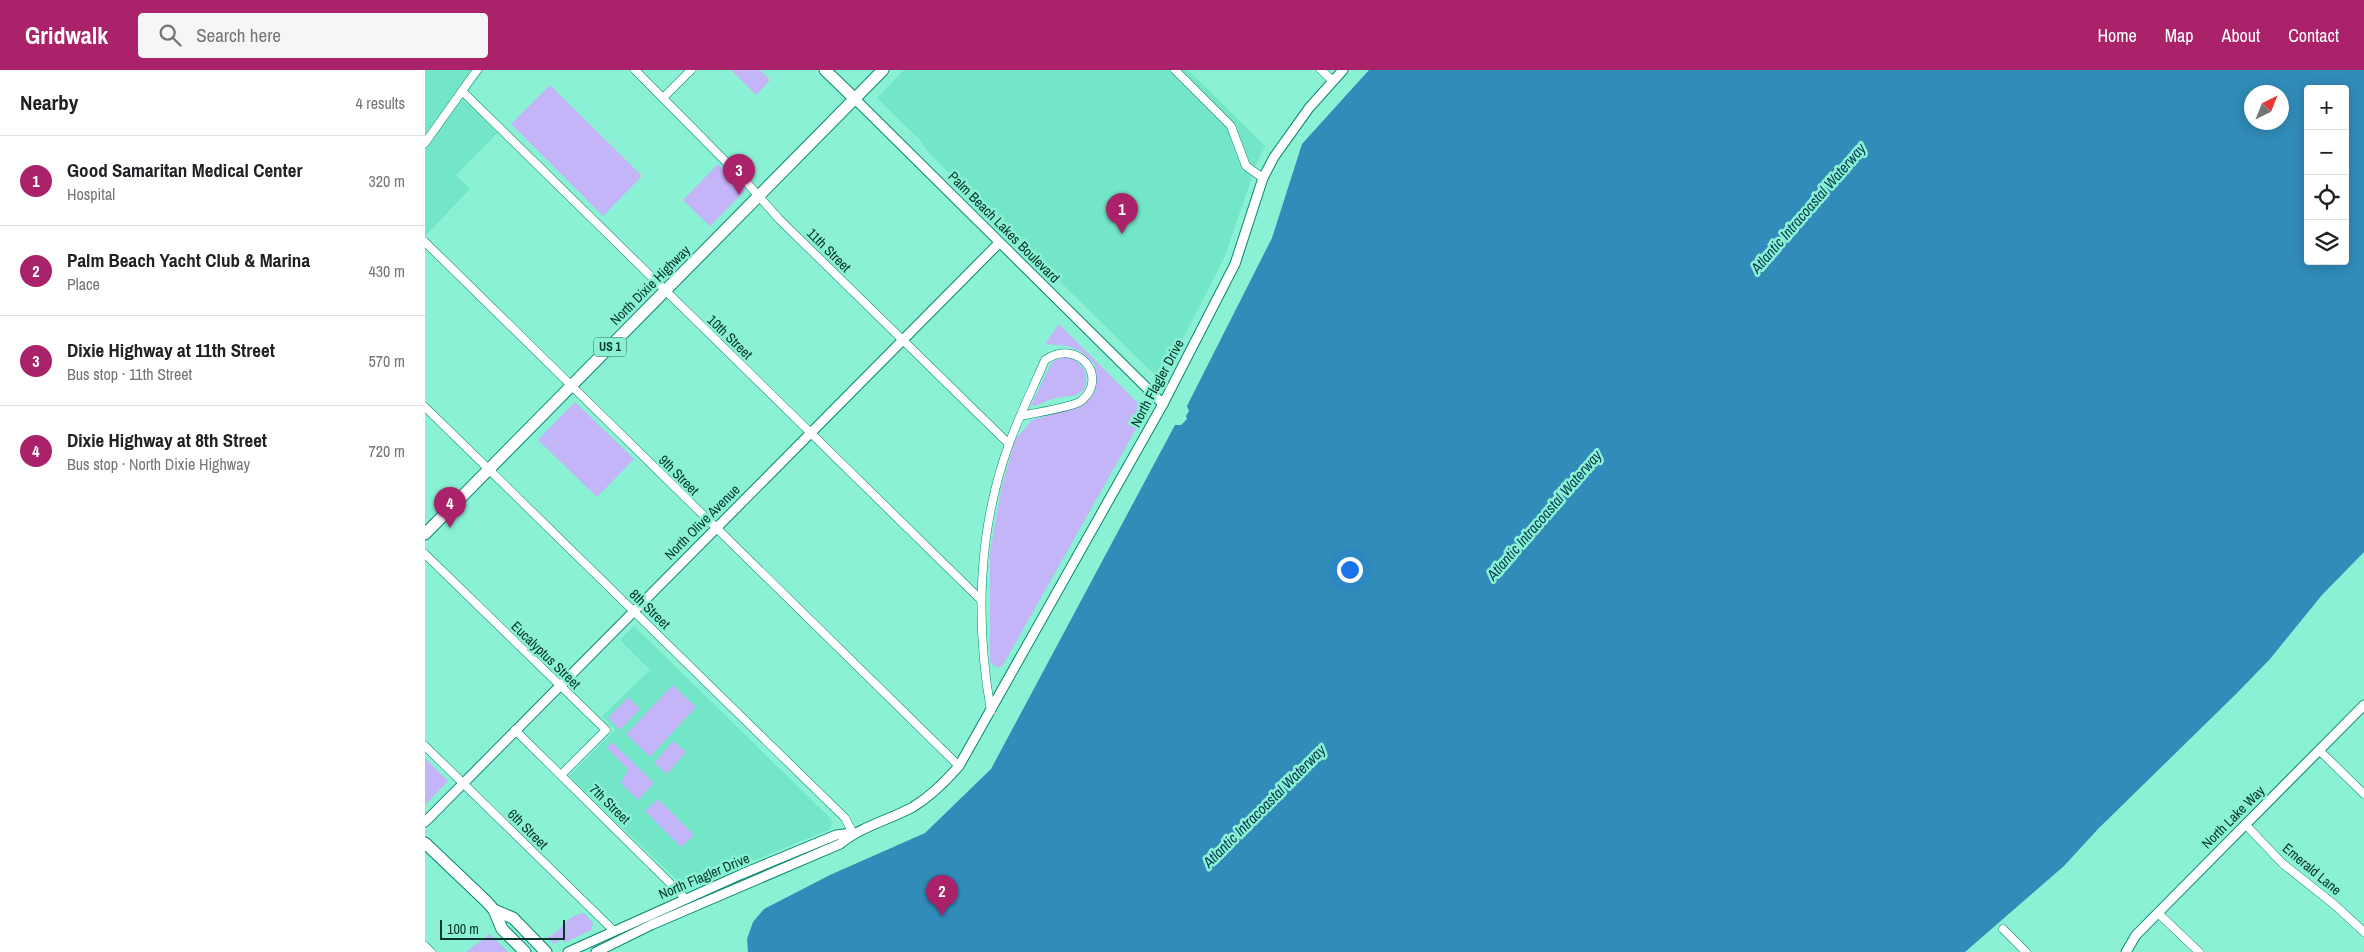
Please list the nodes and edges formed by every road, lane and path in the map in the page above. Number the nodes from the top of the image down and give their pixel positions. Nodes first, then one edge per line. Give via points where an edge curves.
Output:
1 (477, 70) edge
2 (635, 70) edge
3 (691, 70) edge
4 (825, 70) edge
5 (883, 70) edge
6 (1175, 70) edge
7 (1321, 70) edge
8 (1343, 70) edge
9 (1333, 82) junction
10 (462, 91) junction
11 (663, 98) junction
12 (855, 99) junction
13 (425, 143) edge
14 (1263, 178) junction
15 (759, 197) junction
16 (425, 242) edge
17 (999, 243) junction
18 (664, 292) junction
19 (903, 340) junction
20 (572, 386) junction
21 (1163, 404) junction
22 (425, 407) edge
23 (1021, 416) junction
24 (810, 433) junction
25 (1009, 444) junction
26 (489, 470) junction
27 (715, 528) junction
28 (425, 534) edge
29 (425, 554) edge
30 (981, 600) junction
31 (633, 610) junction
32 (559, 686) junction
33 (2364, 705) edge
34 (991, 710) junction
35 (515, 730) junction
36 (425, 746) edge
37 (2319, 750) junction
38 (959, 766) junction
39 (561, 775) junction
40 (463, 783) junction
41 (2364, 794) edge
42 (425, 822) edge
43 (2245, 824) junction
44 (853, 833) junction
45 (425, 843) edge
46 (686, 898) junction
47 (494, 910) junction
48 (2158, 913) junction
49 (2003, 929) dead end
50 (613, 930) junction
51 (2364, 932) edge
52 (425, 946) edge
53 (431, 952) edge
54 (525, 952) edge
55 (546, 952) edge
56 (568, 952) edge
57 (596, 952) edge
58 (2026, 952) edge
59 (2126, 952) edge
60 (2199, 952) edge

1 - 10 street
2 - 11 street, 11th Street
3 - 11 street
4 - 12 main road, Palm Beach Lakes Boulevard
5 - 12 main road, US 1
6 - 14 street via 1231,126 1246,166
7 - 9 street
8 - 9 street, North Flagler Drive
9 - 14 street, North Flagler Drive via 1291,130
10 - 13 street
10 - 18 street, 10th Street
11 - 15 street, 11th Street
12 - 15 main road, North Dixie Highway / US 1
12 - 17 street, Palm Beach Lakes Boulevard
14 - 21 street, North Flagler Drive via 1235,264
15 - 18 main road, North Dixie Highway / US 1
15 - 19 street, 11th Street
16 - 20 street, 9th Street
17 - 19 street, North Olive Avenue
17 - 21 street, Palm Beach Lakes Boulevard
18 - 20 main road, North Dixie Highway / US 1
18 - 24 street, 10th Street
19 - 24 street, North Olive Avenue
19 - 25 street, 11th Street
20 - 26 main road, North Dixie Highway / US 1
20 - 27 street, 9th Street
21 - 34 street, North Flagler Drive
22 - 26 street, 8th Street
23 - 23 street via 1080,402 1088,394 1092,382 1087,364 1077,355 1066,353 1055,354 1045,360
23 - 25 street
24 - 27 street, North Olive Avenue
24 - 30 street, 10th Street
25 - 30 street via 991,515
26 - 28 main road, North Dixie Highway / US 1
26 - 31 street, 8th Street
27 - 31 street, North Olive Avenue
27 - 38 street, 9th Street
29 - 32 street, Eucalyptus Street
30 - 34 street via 983,655
31 - 32 street, North Olive Avenue
31 - 44 street, 8th Street via 845,818
32 - 35 street, North Olive Avenue
32 - 39 street, Eucalyptus Street via 606,730
33 - 37 street, North Lake Way
34 - 38 street, North Flagler Drive
35 - 39 street, 7th Street
35 - 40 street, North Olive Avenue
36 - 40 street, 6th Street
37 - 41 street
37 - 43 street, North Lake Way
38 - 44 street, North Flagler Drive via 932,794 912,807
39 - 46 street, 7th Street
40 - 42 street, North Olive Avenue
40 - 50 street, 6th Street
43 - 48 street, North Lake Way
43 - 51 street, Emerald Lane via 2282,863
44 - 46 street, North Flagler Drive via 836,835
44 - 57 street, North Flagler Drive via 840,844
45 - 47 main road
46 - 50 street, North Flagler Drive
47 - 54 main road via 502,929
47 - 55 main road via 513,918
48 - 59 street, North Lake Way via 2134,938
48 - 60 street
49 - 58 street
50 - 56 street, North Flagler Drive
52 - 53 street

